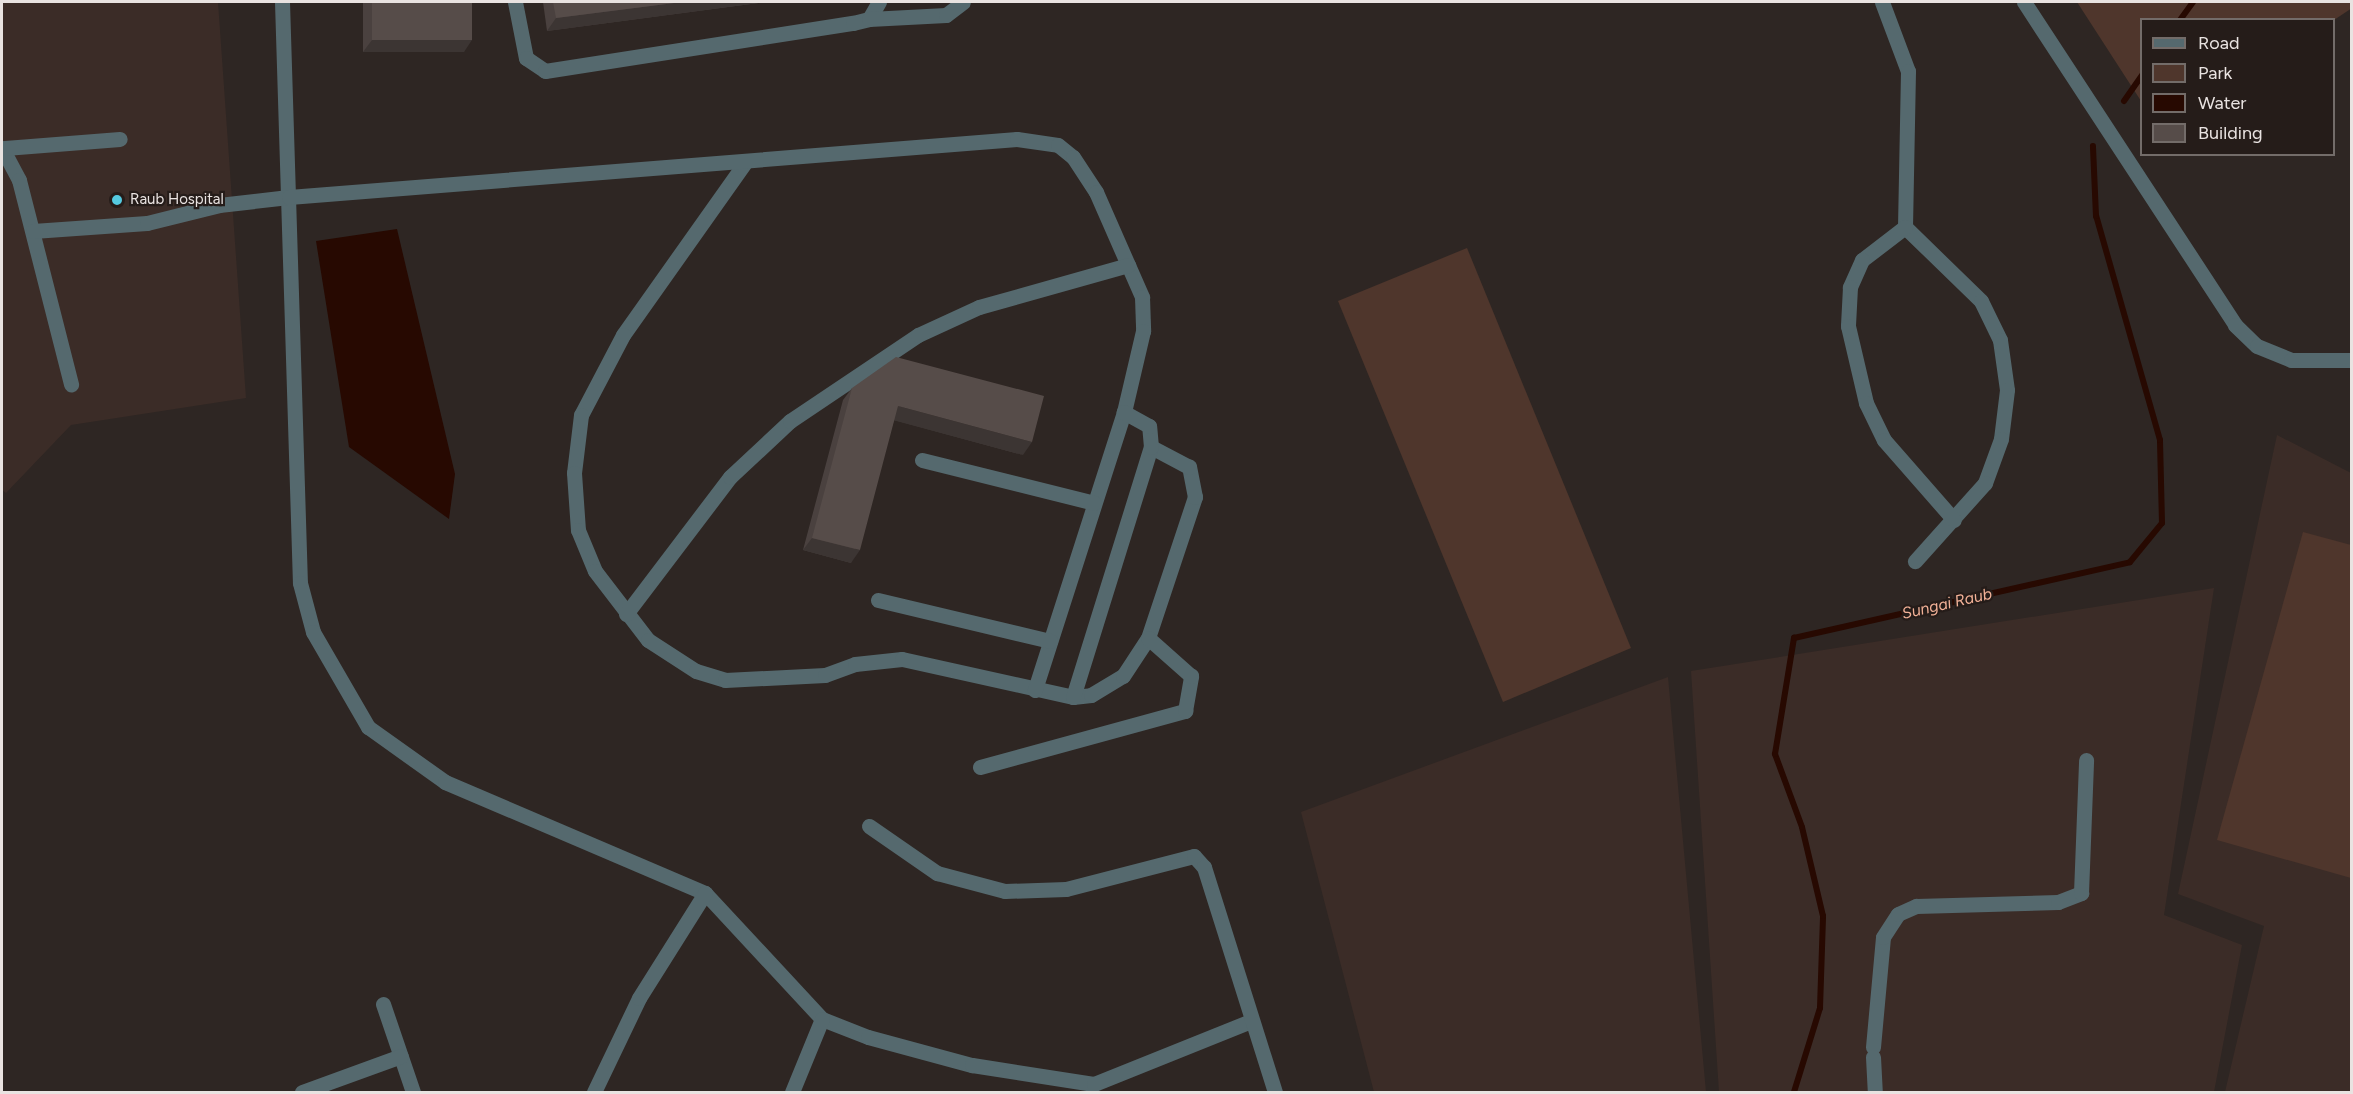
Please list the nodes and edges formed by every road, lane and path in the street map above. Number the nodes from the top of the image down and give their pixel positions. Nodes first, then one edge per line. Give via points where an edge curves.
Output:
1 (282, 2) edge
2 (515, 2) edge
3 (879, 2) edge
4 (963, 2) edge
5 (1882, 2) edge
6 (2024, 2) edge
7 (869, 19) junction
8 (120, 139) dead end
9 (3, 148) edge
10 (744, 164) junction
11 (289, 197) junction
12 (1905, 227) junction
13 (33, 231) junction
14 (1128, 265) junction
15 (2352, 360) edge
16 (71, 384) dead end
17 (1124, 412) junction
18 (1151, 447) junction
19 (922, 459) dead end
20 (1094, 503) junction
21 (1954, 520) junction
22 (1915, 561) dead end
23 (878, 600) dead end
24 (626, 614) junction
25 (1148, 638) junction
26 (1050, 641) junction
27 (1035, 690) junction
28 (1073, 697) junction
29 (2086, 760) dead end
30 (980, 767) dead end
31 (869, 826) dead end
32 (705, 893) junction
33 (383, 1004) dead end
34 (822, 1019) junction
35 (1251, 1021) junction
36 (401, 1056) junction
37 (1095, 1088) edge
38 (589, 1091) edge
39 (302, 1092) edge
40 (413, 1092) edge
41 (792, 1092) edge
42 (1275, 1092) edge
43 (1875, 1092) edge

1 - 11 street
2 - 7 street via 526,58 545,70
3 - 7 street
4 - 7 street via 946,15
5 - 12 street via 1908,71
6 - 15 street via 2235,325 2257,346 2291,360
8 - 9 street
9 - 13 street
10 - 11 street
10 - 14 street via 1017,139 1058,145 1073,157 1096,192
10 - 24 street via 606,361 581,415 574,473 578,530 595,571
11 - 13 street via 219,205 147,223
11 - 32 street via 300,583 313,632 354,710 394,749 445,782
12 - 21 street via 1982,302 2000,340 2007,390 2001,439 1985,483
12 - 21 street via 1862,260 1850,287 1852,348 1866,403 1884,440
13 - 16 street
14 - 17 street via 1142,297 1143,331
14 - 24 street via 990,304 918,335 790,421 730,477
17 - 18 street via 1149,426
17 - 20 street
18 - 25 street via 1189,467 1195,497
18 - 28 street
19 - 20 street
20 - 26 street
21 - 22 street
23 - 26 street
24 - 27 street via 648,640 696,671 725,680 825,675 855,664 902,659
25 - 28 street via 1124,676 1108,688
25 - 30 street via 1191,676 1185,711
26 - 27 street
27 - 28 street
29 - 43 street via 2081,893 2058,902 1916,906 1898,914 1883,937 1873,1052
31 - 35 street via 937,873 1005,891 1066,889 1194,856 1204,867
32 - 34 street
32 - 38 street via 639,998
33 - 36 street
34 - 37 street via 972,1065
34 - 41 street
35 - 37 street
35 - 42 street
36 - 39 street
36 - 40 street

